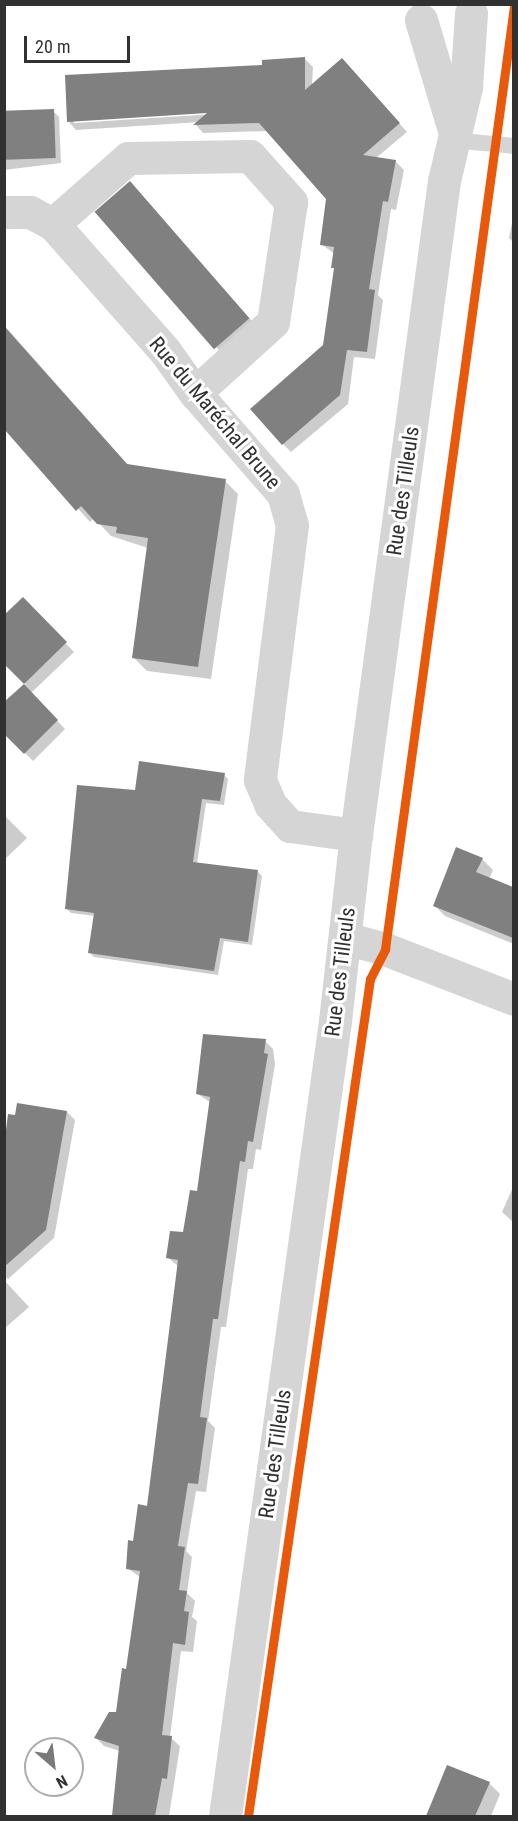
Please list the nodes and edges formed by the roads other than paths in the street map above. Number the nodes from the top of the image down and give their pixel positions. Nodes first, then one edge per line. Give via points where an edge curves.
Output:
1 (475, 9) edge
2 (413, 12) edge
3 (452, 134) junction
4 (513, 146) edge
5 (4, 212) edge
6 (53, 224) junction
7 (195, 393) junction
8 (356, 835) junction
9 (345, 938) junction
10 (513, 999) edge
11 (225, 1816) edge

1 - 2 street via 445,22
1 - 3 street, Rue des Tilleuls via 466,87
2 - 3 street, Rue des Tilleuls
3 - 4 lane
3 - 8 street, Rue des Tilleuls
5 - 6 street, Rue du Maréchal Brune via 30,212
6 - 7 street, Rue du Maréchal Brune via 165,351
6 - 7 street via 128,159 250,156 291,202 273,322
7 - 8 street, Rue du Maréchal Brune via 283,494 292,525 260,780 270,804 290,826
8 - 9 street, Rue des Tilleuls
9 - 10 street via 385,948
9 - 11 street, Rue des Tilleuls

